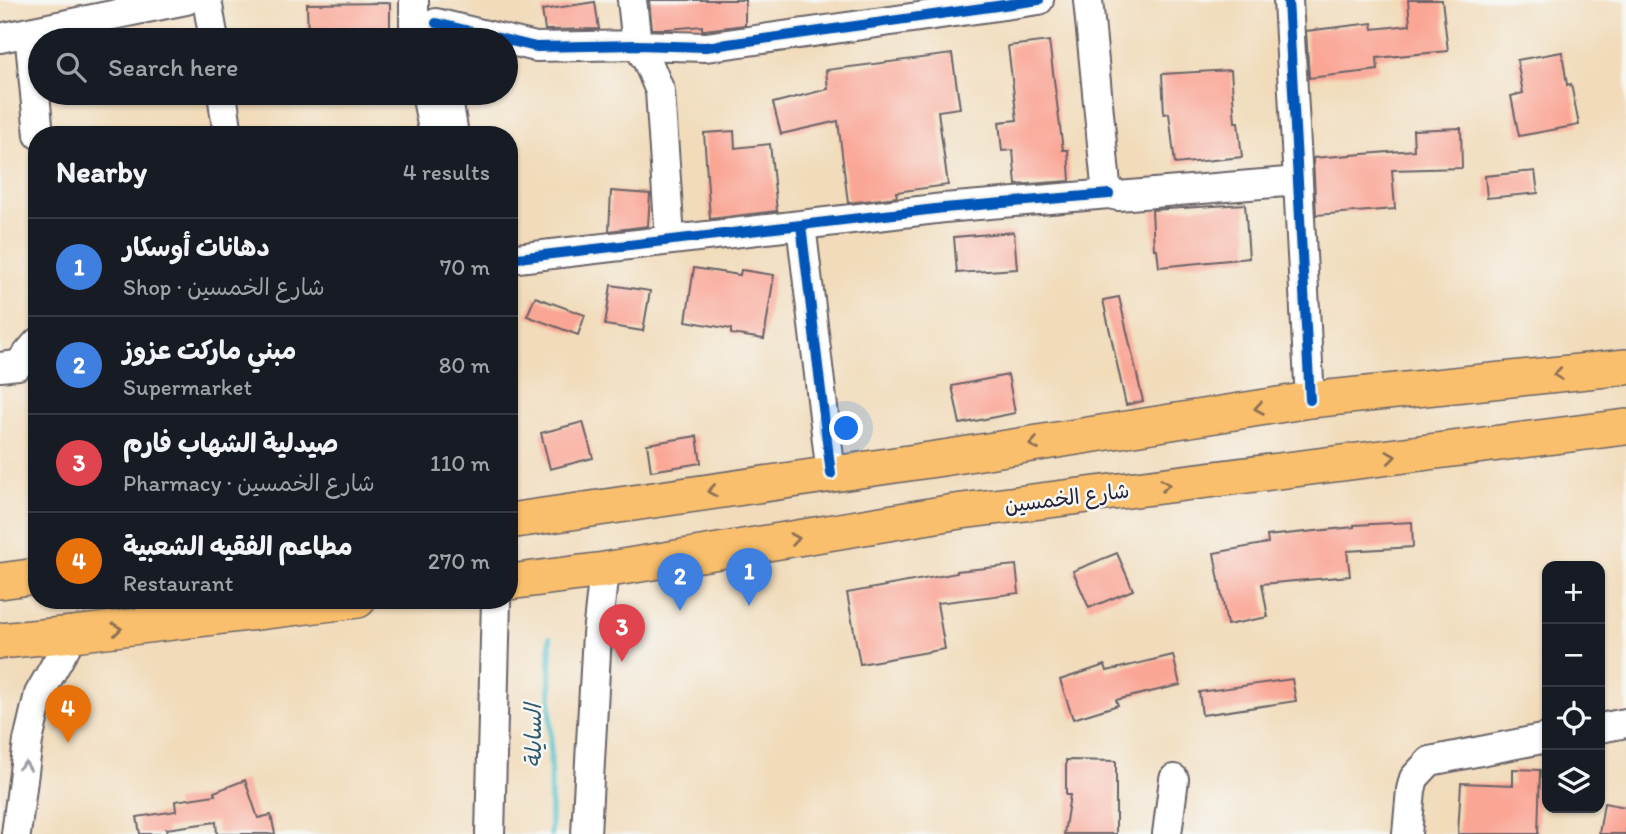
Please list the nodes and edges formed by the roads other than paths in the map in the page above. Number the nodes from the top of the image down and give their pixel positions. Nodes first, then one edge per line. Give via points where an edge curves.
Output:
1 (186, 0) edge
2 (208, 0) edge
3 (414, 0) edge
4 (632, 0) edge
5 (1039, 0) edge
6 (1088, 0) edge
7 (1288, 0) edge
8 (432, 26) edge
9 (49, 28) edge
10 (212, 28) edge
11 (28, 32) edge
12 (0, 38) edge
13 (518, 43) edge
14 (637, 45) junction
15 (36, 105) edge
16 (224, 105) edge
17 (428, 105) edge
18 (449, 105) edge
19 (38, 126) edge
20 (227, 126) edge
21 (432, 126) edge
22 (452, 126) edge
23 (1298, 181) junction
24 (1109, 194) junction
25 (801, 225) junction
26 (670, 239) junction
27 (518, 258) edge
28 (28, 353) edge
29 (0, 367) edge
30 (1626, 367) edge
31 (1310, 400) junction
32 (1626, 427) edge
33 (943, 458) junction
34 (831, 474) junction
35 (954, 512) junction
36 (518, 520) edge
37 (604, 570) junction
38 (28, 577) edge
39 (0, 581) edge
40 (518, 581) edge
41 (283, 609) edge
42 (496, 609) edge
43 (73, 634) junction
44 (0, 641) edge
45 (1626, 723) edge
46 (1605, 727) edge
47 (1542, 739) edge
48 (1174, 779) dead end
49 (16, 834) edge
50 (490, 834) edge
51 (586, 834) edge
52 (1167, 834) edge
53 (1407, 834) edge

1 - 9 street
2 - 10 street
3 - 8 street via 414,24
4 - 14 street
5 - 14 street via 706,47
6 - 24 street
7 - 23 street
11 - 12 street
13 - 14 street
14 - 26 street via 660,91
15 - 19 street
16 - 20 street
17 - 21 street
18 - 22 street
23 - 24 street
23 - 31 street
24 - 25 street
25 - 26 street
25 - 34 street
26 - 27 street
28 - 29 street via 18,365
30 -> 31 main road
31 -> 33 main road
35 -> 32 main road, شارع الخمسين
33 - 34 main road
33 - 35 main road
34 -> 36 main road
37 -> 35 main road, شارع الخمسين
37 - 40 main road, شارع الخمسين
37 - 51 street
38 - 39 main road
43 -> 41 main road
42 - 50 street
43 - 44 main road
49 -> 43 street via 39,694
45 - 46 street
47 - 53 street via 1430,761 1414,778
48 - 52 street

